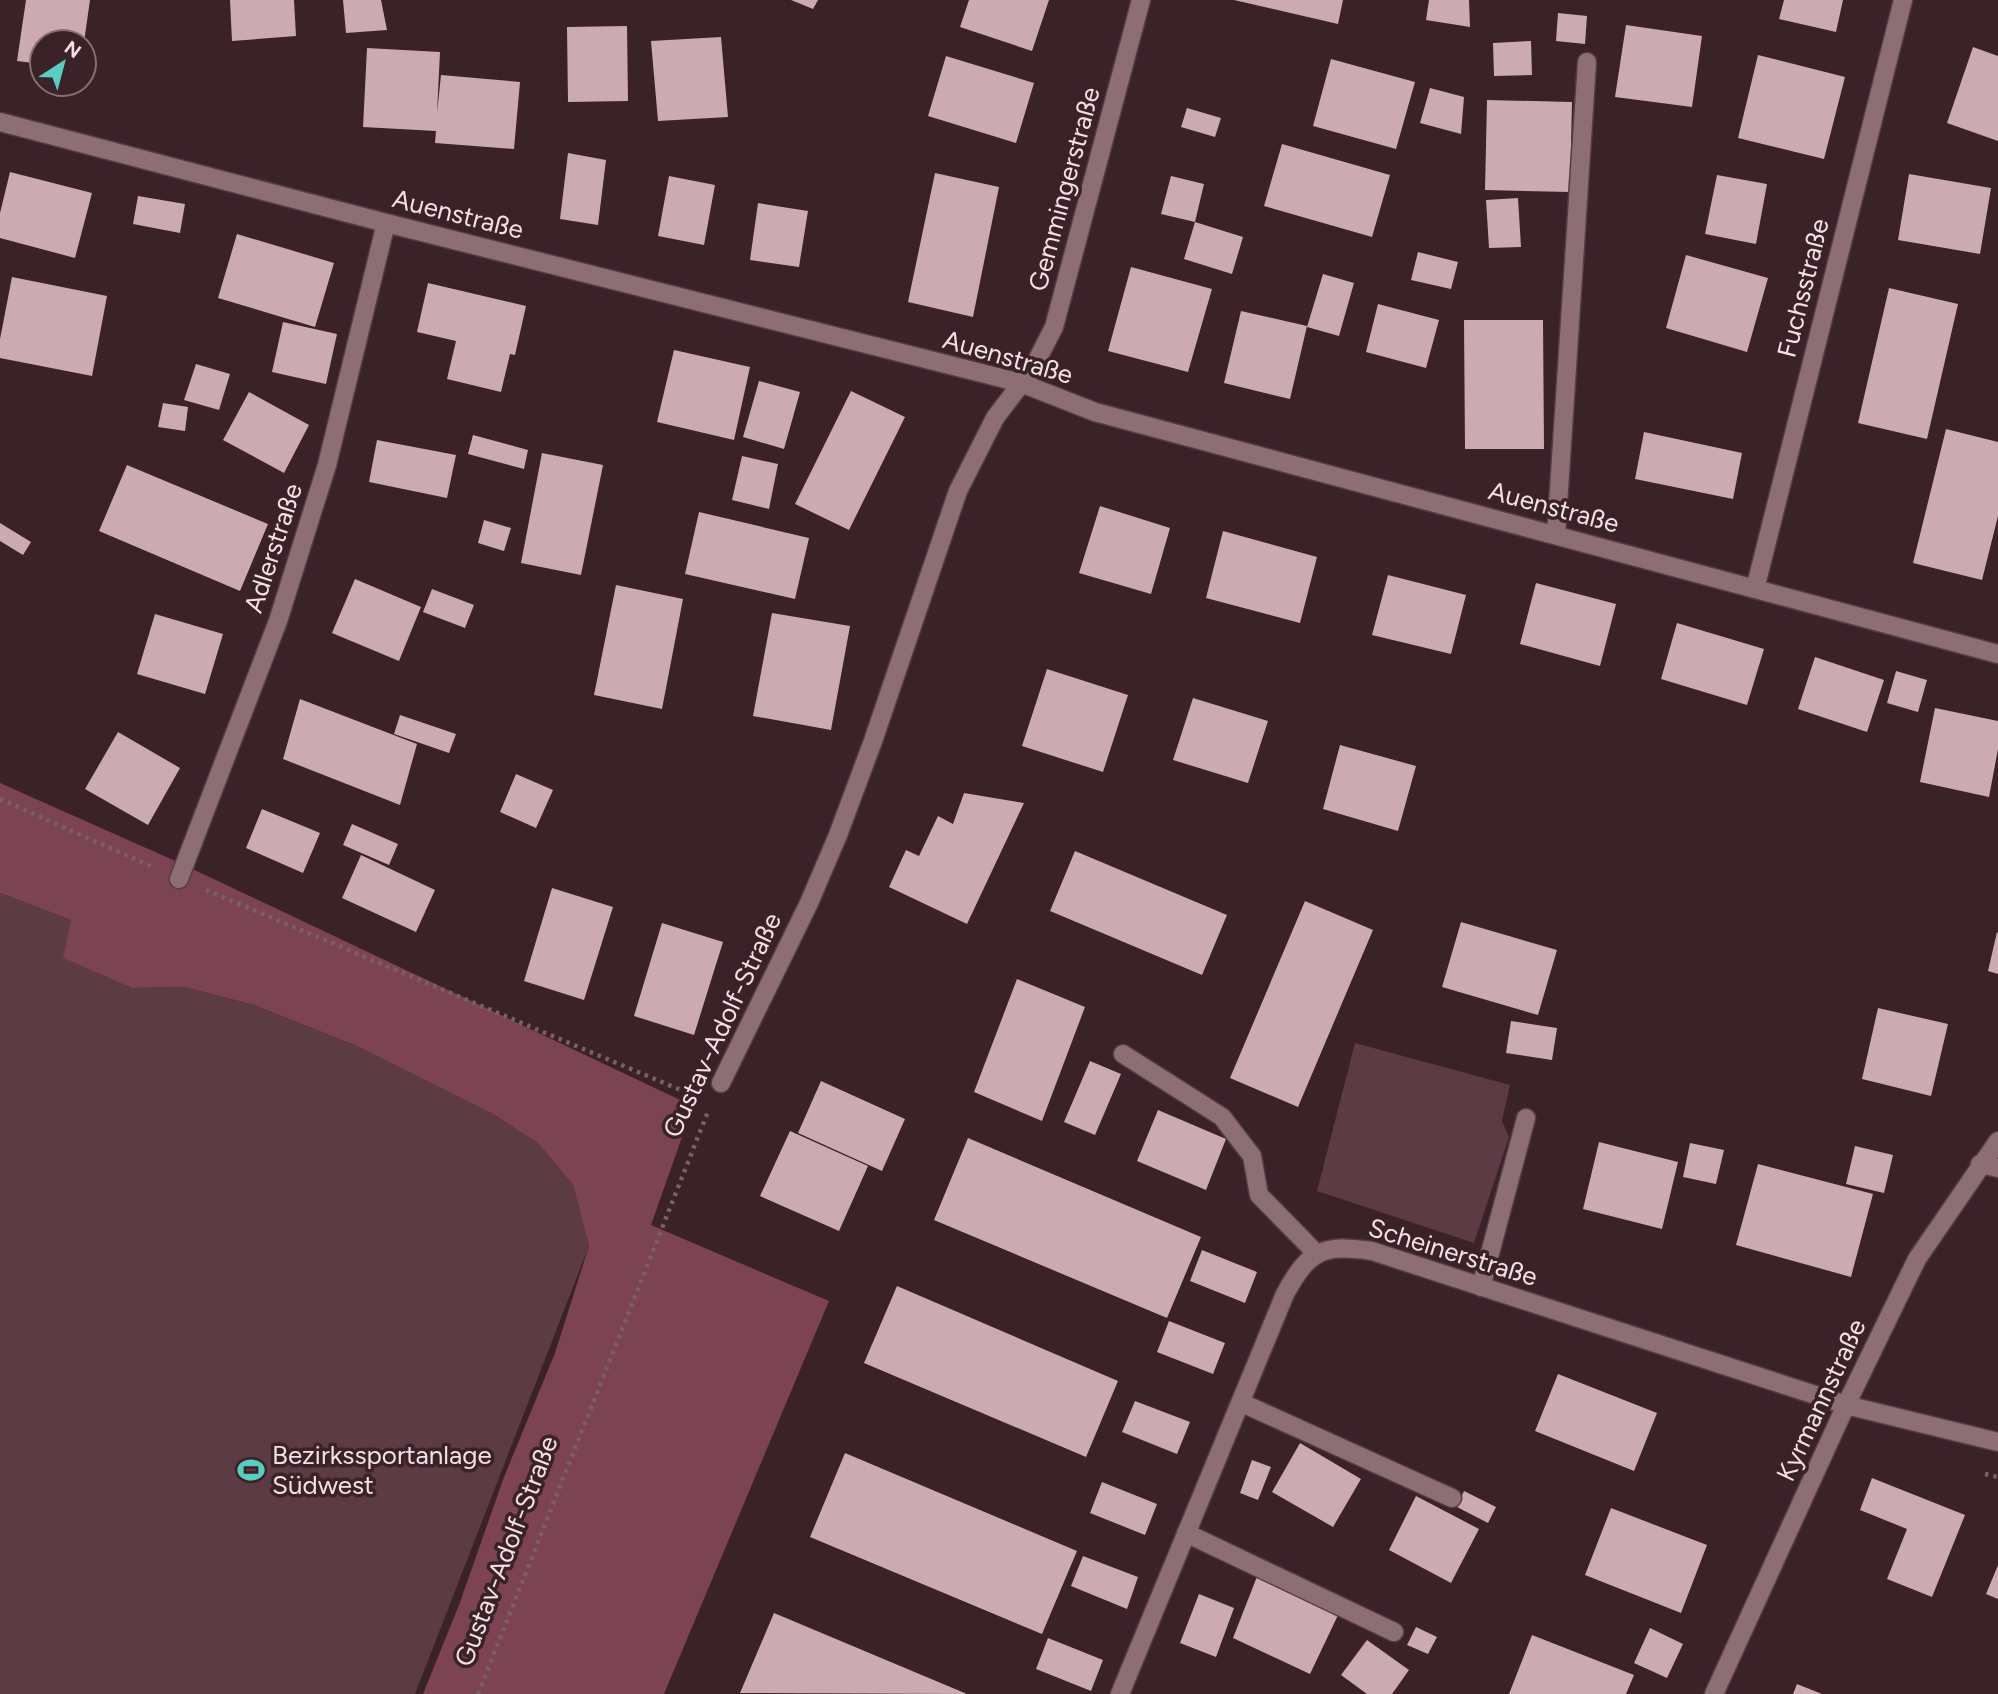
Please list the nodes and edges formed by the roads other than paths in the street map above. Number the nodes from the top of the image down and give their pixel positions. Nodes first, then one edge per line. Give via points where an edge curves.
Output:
1 (1141, 0) edge
2 (1903, 0) edge
3 (1587, 62) dead end
4 (0, 122) edge
5 (386, 223) junction
6 (1021, 383) junction
7 (1556, 535) junction
8 (1755, 589) junction
9 (1998, 654) edge
10 (179, 879) road end
11 (1123, 1054) dead end
12 (721, 1083) road end
13 (1526, 1118) dead end
14 (1998, 1140) edge
15 (1980, 1164) junction
16 (1998, 1168) edge
17 (1316, 1253) junction
18 (1480, 1287) junction
19 (1242, 1403) junction
20 (1846, 1405) junction
21 (1998, 1442) edge
22 (1452, 1498) dead end
23 (1186, 1533) junction
24 (1394, 1632) dead end
25 (1120, 1694) edge
26 (1714, 1694) edge

1 - 6 street, Gemmingerstraße via 1054,327
2 - 8 street, Fuchsstraße
3 - 7 street
4 - 5 street, Auenstraße
5 - 6 street, Auenstraße
5 - 10 street, Adlerstraße via 327,465 282,608
6 - 7 street, Auenstraße via 1095,412
6 - 12 street, Gustav-Adolf-Straße via 995,418 958,491 838,835
7 - 8 street, Auenstraße
8 - 9 street, Auenstraße
11 - 17 street via 1222,1117 1252,1156 1259,1195
13 - 18 street
14 - 15 street, Kyrmannstraße
15 - 16 street
15 - 20 street, Kyrmannstraße via 1917,1259
17 - 18 street, Scheinerstraße via 1340,1247 1372,1251
17 - 19 street via 1298,1270 1285,1294
18 - 20 street, Scheinerstraße
19 - 22 street
19 - 23 street
20 - 21 street, Scheinerstraße
20 - 26 street, Kyrmannstraße
23 - 24 street
23 - 25 street

